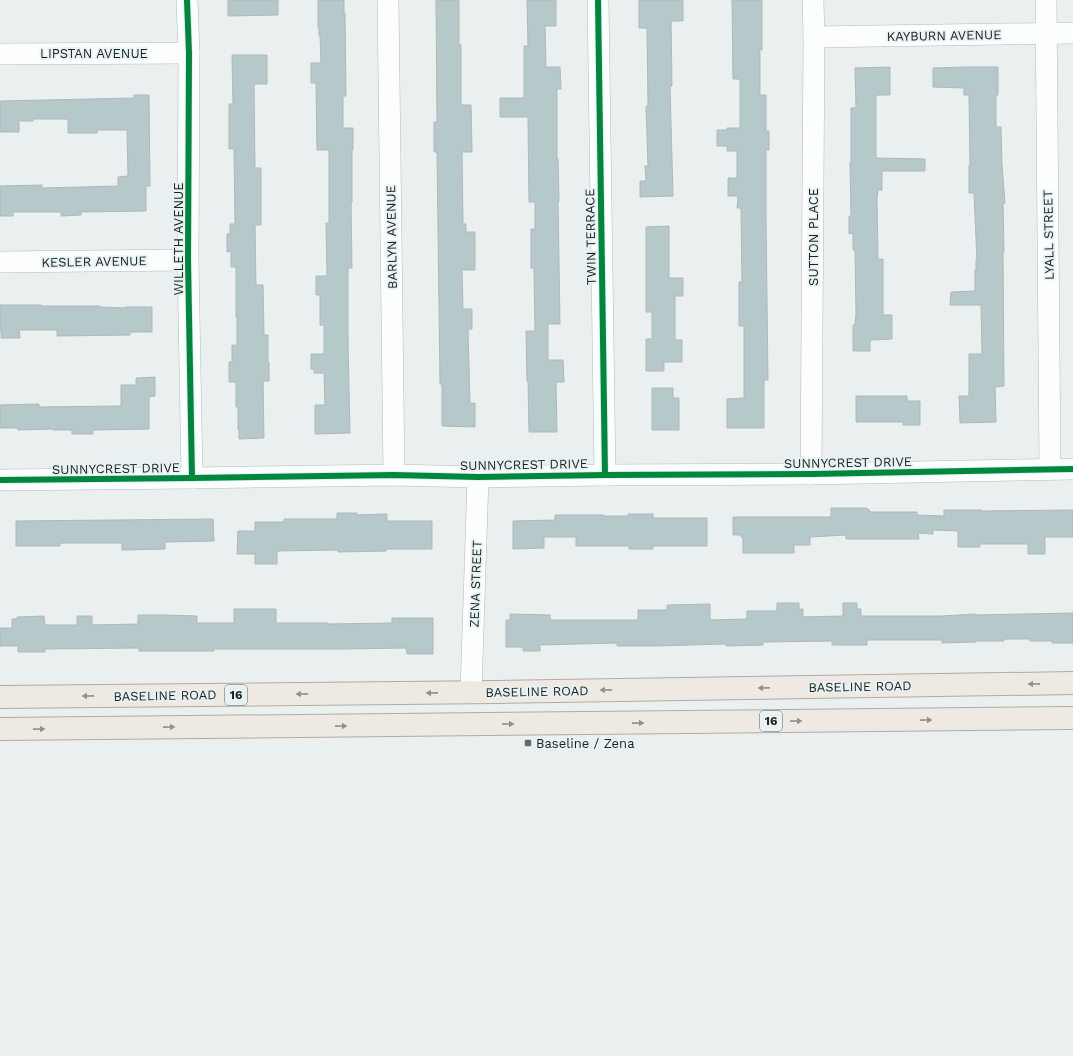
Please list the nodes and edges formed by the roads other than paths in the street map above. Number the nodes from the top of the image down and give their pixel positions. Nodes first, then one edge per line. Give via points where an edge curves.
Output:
1 (187, 0) edge
2 (388, 0) edge
3 (598, 0) edge
4 (813, 0) edge
5 (1046, 0) edge
6 (1046, 33) junction
7 (1073, 33) edge
8 (814, 37) junction
9 (189, 53) junction
10 (0, 54) edge
11 (188, 260) junction
12 (0, 262) edge
13 (1050, 469) junction
14 (1073, 469) edge
15 (394, 474) junction
16 (811, 474) junction
17 (605, 475) junction
18 (478, 477) junction
19 (192, 478) junction
20 (0, 480) edge
21 (1073, 683) edge
22 (471, 692) junction
23 (0, 697) edge
24 (1073, 718) edge
25 (0, 729) edge

1 - 9 street, WILLETH AVENUE
2 - 15 street, BARLYN AVENUE
3 - 17 street, TWIN TERRACE
4 - 8 street, SUTTON PLACE
5 - 6 street, LYALL STREET
6 - 7 street, KAYBURN AVENUE
6 - 8 street, KAYBURN AVENUE
6 - 13 street, LYALL STREET
8 - 16 street, SUTTON PLACE
9 - 10 street, LIPSTAN AVENUE
9 - 11 street, WILLETH AVENUE
11 - 12 street, KESLER AVENUE
11 - 19 street, WILLETH AVENUE
13 - 14 street, SUNNYCREST DRIVE
13 - 16 street, SUNNYCREST DRIVE
15 - 18 street, SUNNYCREST DRIVE
15 - 19 street, SUNNYCREST DRIVE
16 - 17 street, SUNNYCREST DRIVE
17 - 18 street, SUNNYCREST DRIVE
18 - 22 street, ZENA STREET
19 - 20 street, SUNNYCREST DRIVE
21 -> 22 main road, BASELINE ROAD / 16
22 -> 23 main road, BASELINE ROAD / 16
25 -> 24 main road, 16

